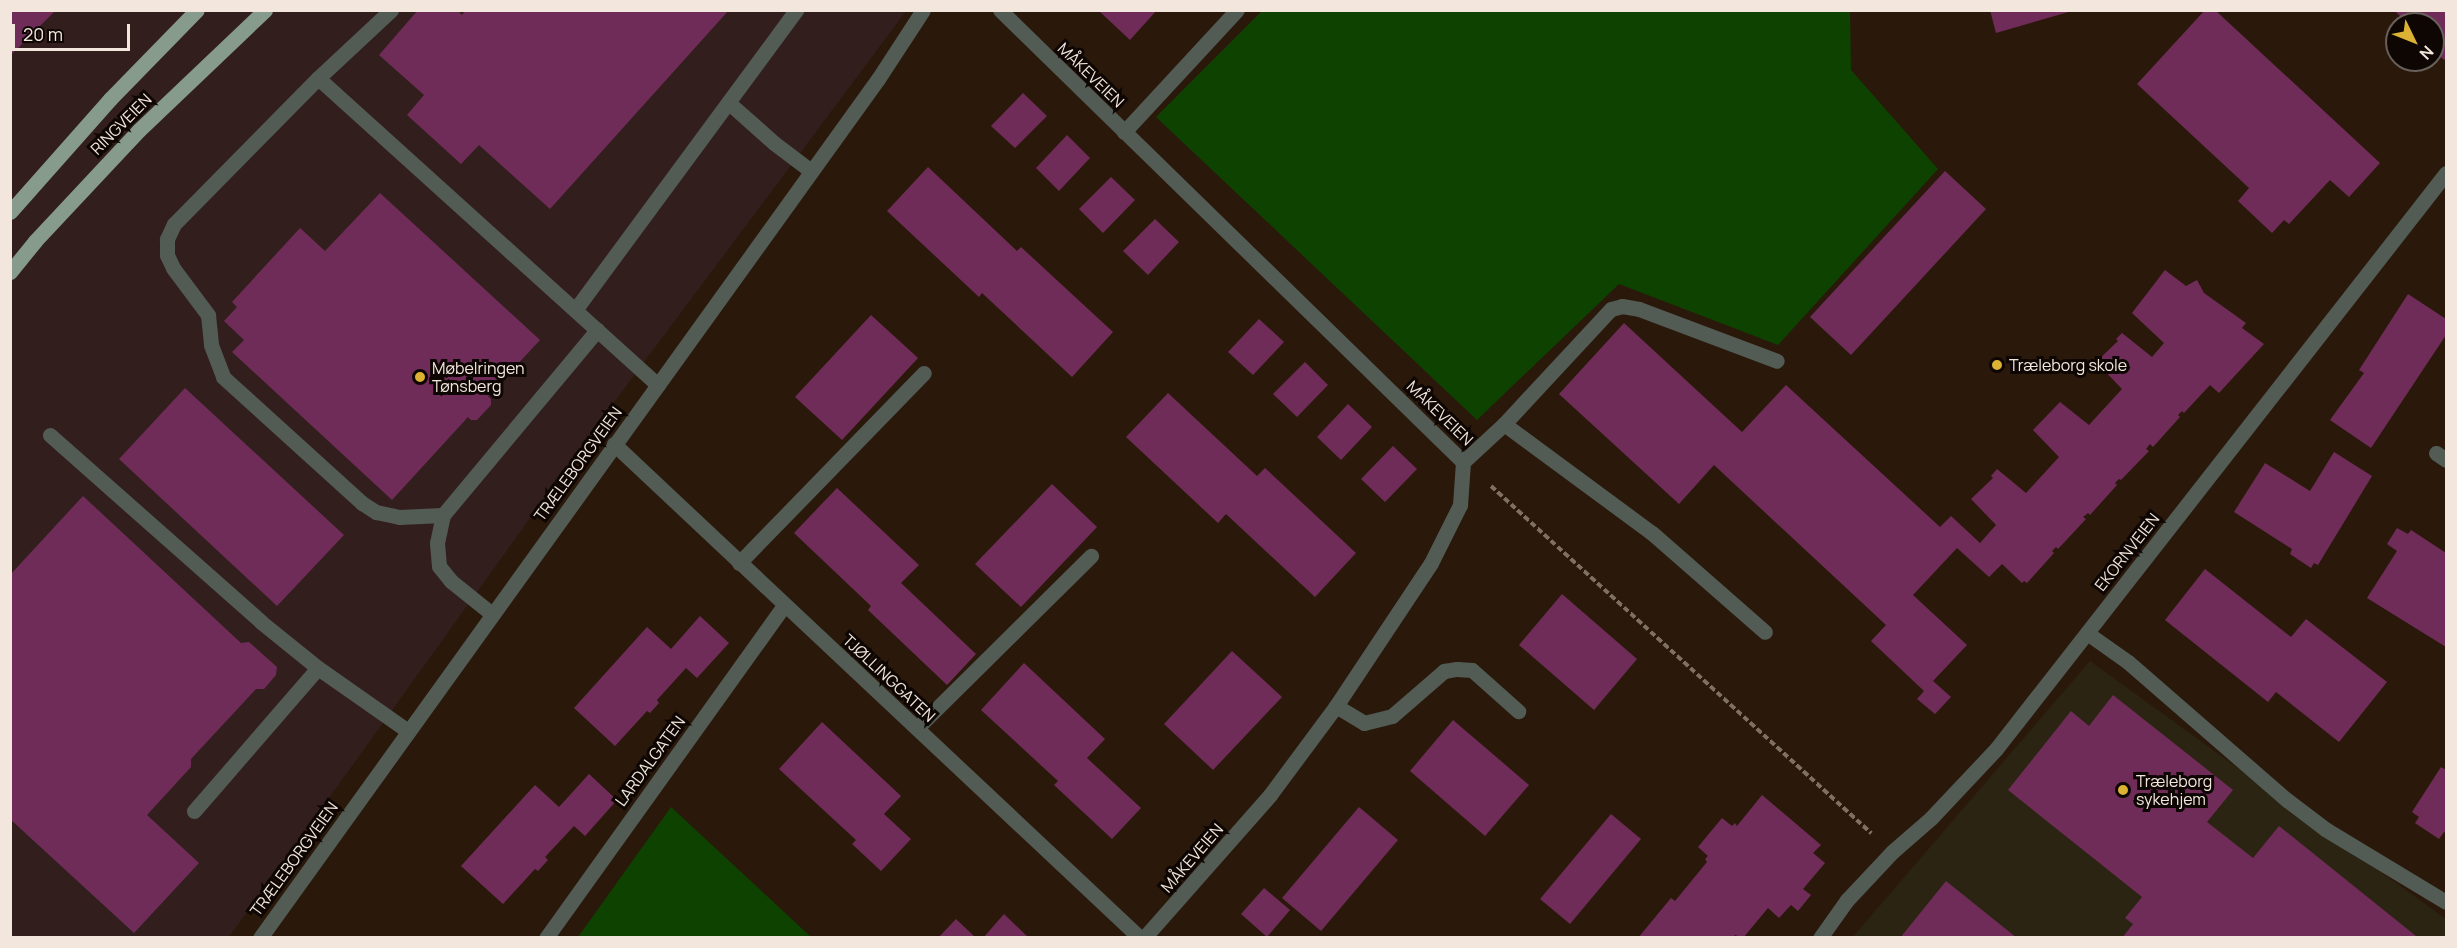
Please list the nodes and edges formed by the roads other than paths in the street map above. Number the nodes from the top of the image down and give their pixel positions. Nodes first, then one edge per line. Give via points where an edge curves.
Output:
1 (196, 10) edge
2 (266, 10) edge
3 (391, 10) edge
4 (796, 10) edge
5 (923, 10) edge
6 (1000, 10) edge
7 (1237, 10) edge
8 (318, 78) junction
9 (729, 102) junction
10 (1124, 132) junction
11 (811, 171) junction
12 (2446, 173) edge
13 (10, 212) edge
14 (10, 272) edge
15 (575, 310) junction
16 (597, 330) junction
17 (1778, 362) dead end
18 (924, 373) dead end
19 (658, 385) junction
20 (1504, 424) junction
21 (50, 435) dead end
22 (615, 444) junction
23 (1463, 462) junction
24 (443, 515) junction
25 (1091, 556) dead end
26 (739, 563) junction
27 (784, 605) junction
28 (492, 614) junction
29 (1765, 632) dead end
30 (2087, 633) junction
31 (318, 668) junction
32 (1336, 706) junction
33 (1518, 711) dead end
34 (917, 728) junction
35 (408, 730) junction
36 (194, 811) dead end
37 (2446, 902) edge
38 (260, 938) edge
39 (546, 938) edge
40 (1142, 938) edge
41 (1820, 938) edge

1 - 13 main road, RINGVEIEN
2 - 14 main road, RINGVEIEN via 139,130
3 - 8 street
4 - 9 street
5 - 11 street, TRÆLEBORGVEIEN
6 - 10 street, MÅKEVEIEN
7 - 10 street
8 - 15 street
8 - 24 street via 174,224 167,239 167,255 172,268 208,315 211,345 223,377 376,512 399,517
9 - 11 street
9 - 15 street
10 - 23 street, MÅKEVEIEN
11 - 19 street, TRÆLEBORGVEIEN
12 - 30 street, EKORNVEIEN
15 - 16 street
16 - 19 street
16 - 24 street
17 - 20 street via 1640,309 1622,306 1611,309
18 - 26 street
19 - 22 street, TRÆLEBORGVEIEN
20 - 23 street
20 - 29 street via 1652,533
21 - 31 street
22 - 26 street, TJØLLINGGATEN
22 - 28 street, TRÆLEBORGVEIEN
23 - 32 street, MÅKEVEIEN via 1460,505 1431,563
24 - 28 street via 436,543 439,566
25 - 34 street
26 - 27 street, TJØLLINGGATEN
27 - 34 street, TJØLLINGGATEN
27 - 39 street, LARDALGATEN
28 - 35 street, TRÆLEBORGVEIEN
30 - 37 street via 2128,662 2325,829
30 - 41 street, EKORNVEIEN via 1996,749 1847,900
31 - 35 street
31 - 36 street
32 - 33 street via 1364,723 1392,716 1444,671 1457,669 1472,670
32 - 40 street, MÅKEVEIEN via 1270,795
34 - 40 street, TJØLLINGGATEN
35 - 38 street, TRÆLEBORGVEIEN

